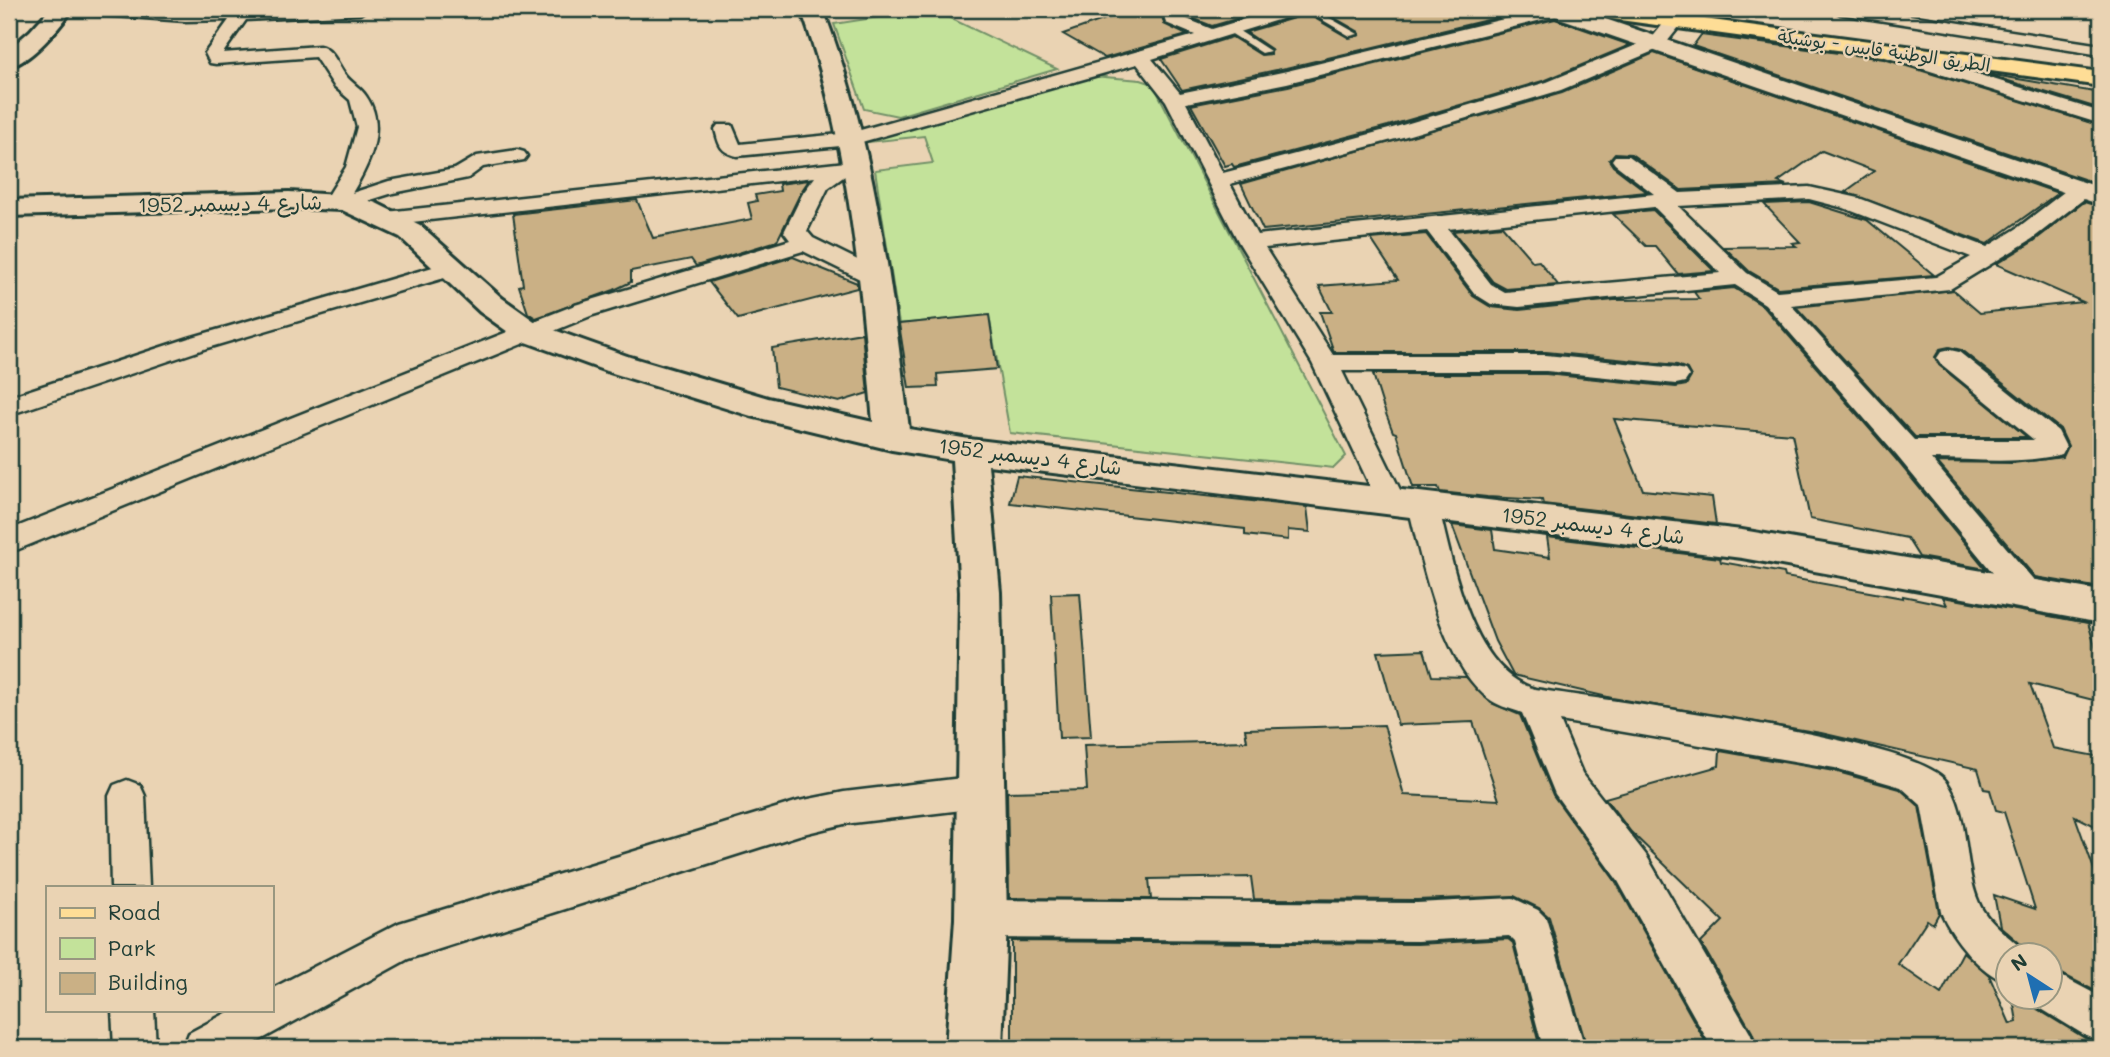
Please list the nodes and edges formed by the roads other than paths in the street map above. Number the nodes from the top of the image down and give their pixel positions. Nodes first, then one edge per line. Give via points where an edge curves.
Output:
1 (62, 9) edge
2 (87, 9) edge
3 (360, 9) edge
4 (812, 9) edge
5 (1182, 9) edge
6 (1294, 9) edge
7 (1308, 9) edge
8 (1566, 9) edge
9 (1840, 9) edge
10 (241, 15) junction
11 (1656, 26) edge
12 (1220, 32) junction
13 (1353, 34) dead end
14 (2101, 50) edge
15 (1265, 51) dead end
16 (1888, 52) junction
17 (9, 60) edge
18 (1148, 64) junction
19 (2101, 79) edge
20 (1175, 100) junction
21 (2101, 118) edge
22 (725, 130) dead end
23 (851, 139) junction
24 (517, 156) dead end
25 (1622, 160) dead end
26 (847, 168) junction
27 (461, 174) junction
28 (1216, 181) junction
29 (2091, 193) edge
30 (1667, 200) junction
31 (340, 202) junction
32 (9, 208) edge
33 (461, 209) junction
34 (385, 218) junction
35 (1434, 225) junction
36 (805, 243) junction
37 (1250, 243) junction
38 (1987, 255) junction
39 (450, 269) junction
40 (874, 277) junction
41 (1740, 278) junction
42 (1773, 299) junction
43 (529, 332) junction
44 (1950, 358) dead end
45 (1325, 363) junction
46 (1676, 376) dead end
47 (9, 406) edge
48 (892, 438) junction
49 (1907, 449) junction
50 (969, 451) junction
51 (1407, 504) junction
52 (9, 542) edge
53 (2028, 593) junction
54 (2101, 607) edge
55 (1535, 703) junction
56 (979, 792) junction
57 (127, 796) dead end
58 (130, 886) edge
59 (981, 919) junction
60 (1994, 950) edge
61 (2064, 999) edge
62 (273, 1010) edge
63 (134, 1012) edge
64 (270, 1012) edge
65 (2101, 1021) edge
66 (135, 1048) edge
67 (204, 1048) edge
68 (974, 1048) edge
69 (1564, 1048) edge
70 (1735, 1048) edge

1 - 17 street
2 - 10 street
3 - 10 street
4 - 23 street via 831,58
5 - 12 street via 1172,19
6 - 12 street
7 - 13 lane
8 - 11 street
8 - 20 street
9 - 14 street
10 - 31 street via 214,53 216,59 319,51 359,98 365,113 364,143
11 - 16 main road, الطريق الوطنية قابس - بوشبكة
11 - 28 street via 1554,86
11 - 29 street
12 - 15 lane
12 - 18 street
16 - 19 main road, الطريق الوطنية قابس - بوشبكة
16 - 21 street
18 - 20 street
18 - 23 street via 1117,63
20 - 28 street
22 - 23 street via 729,146 737,150
23 - 26 street
24 - 27 street via 477,162
25 - 30 street
26 - 33 street
26 - 36 street via 820,184 795,232
26 - 40 street
27 - 31 street via 389,187
27 - 33 street
28 - 37 street
29 - 38 street
30 - 35 street
30 - 38 street via 1822,194
30 - 41 street
31 - 32 street, شارع 4 ديسمبر 1952
31 - 34 street, شارع 4 ديسمبر 1952
33 - 34 street
34 - 39 street, شارع 4 ديسمبر 1952 via 410,231
35 - 37 street
35 - 41 street via 1483,289 1499,299
36 - 40 street
36 - 43 street via 584,310
37 - 45 street
38 - 42 street via 1942,284
39 - 43 street, شارع 4 ديسمبر 1952
39 - 47 street via 198,343
40 - 48 street
41 - 42 street
42 - 49 street
43 - 48 street, شارع 4 ديسمبر 1952 via 618,365 763,408
43 - 52 street
44 - 49 street via 2048,438 2052,447
45 - 46 street via 1546,363
45 - 51 street
48 - 50 street, شارع 4 ديسمبر 1952
49 - 53 street
50 - 51 street, شارع 4 ديسمبر 1952
50 - 56 street via 980,592
51 - 53 street, شارع 4 ديسمبر 1952 via 1742,544
51 - 55 street via 1440,568 1477,662 1500,688
53 - 54 street, شارع 4 ديسمبر 1952
55 - 60 street via 1835,753 1912,775 1932,790 1939,803 1961,912
55 - 70 street via 1568,783 1632,868
56 - 59 street
56 - 62 street via 799,818 399,942
57 - 58 street
59 - 68 street
59 - 69 street via 1417,922 1513,917 1532,932
61 - 65 street
63 - 66 street
64 - 67 street

